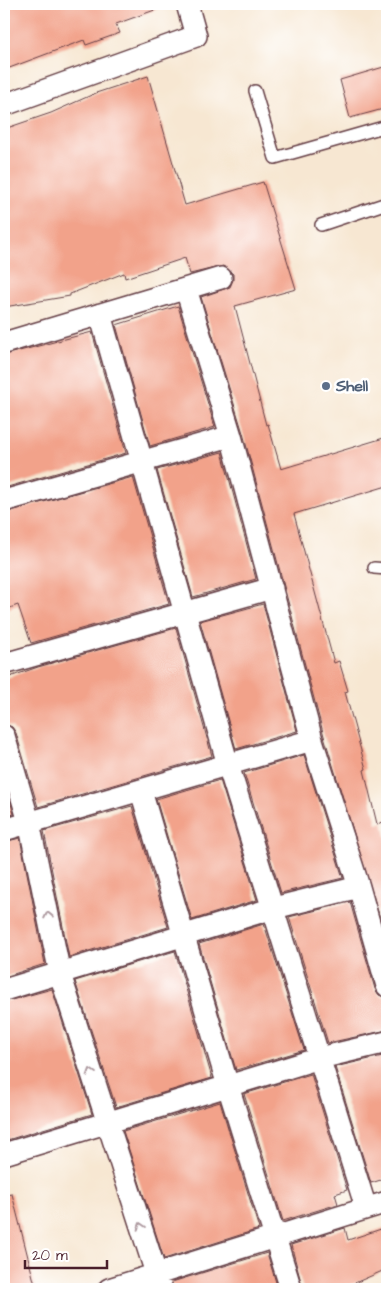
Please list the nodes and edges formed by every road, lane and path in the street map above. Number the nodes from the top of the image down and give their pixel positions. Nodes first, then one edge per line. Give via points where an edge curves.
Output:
1 (187, 4) edge
2 (255, 91) dead end
3 (4, 105) edge
4 (387, 126) edge
5 (387, 203) edge
6 (321, 225) dead end
7 (221, 278) dead end
8 (186, 288) junction
9 (100, 314) junction
10 (4, 343) edge
11 (231, 436) junction
12 (140, 462) junction
13 (4, 501) edge
14 (374, 568) dead end
15 (387, 569) edge
16 (272, 588) junction
17 (183, 613) junction
18 (4, 664) edge
19 (4, 736) edge
20 (312, 740) junction
21 (228, 766) junction
22 (141, 791) junction
23 (29, 822) junction
24 (4, 830) edge
25 (359, 887) junction
26 (274, 908) junction
27 (182, 935) junction
28 (60, 974) junction
29 (387, 986) edge
30 (4, 990) edge
31 (387, 1042) edge
32 (320, 1058) junction
33 (228, 1086) junction
34 (107, 1122) junction
35 (4, 1154) edge
36 (387, 1202) edge
37 (366, 1208) junction
38 (276, 1236) junction
39 (159, 1282) edge
40 (108, 1289) edge
41 (291, 1289) edge

1 - 3 street via 196,36
2 - 4 lane via 275,158
5 - 6 lane
7 - 8 street
8 - 9 street
8 - 11 street
9 - 10 street
9 - 12 street
11 - 12 street
11 - 16 street
12 - 13 street
12 - 17 street
14 - 15 lane
16 - 17 street
16 - 20 street
17 - 18 street
17 - 21 street
19 - 23 street
20 - 21 street
20 - 25 street
21 - 22 street
21 - 26 street
22 - 23 street
22 - 27 street
23 - 24 street
28 -> 23 street
25 - 26 street
25 - 29 street
26 - 27 street
26 - 32 street
27 - 28 street
27 - 33 street
28 - 30 street
34 -> 28 street
31 - 32 street
32 - 33 street
32 - 37 street
33 - 34 street
33 - 38 street
34 - 35 street
39 -> 34 street
36 - 37 street
37 - 38 street
38 - 39 street
38 - 41 street
39 - 40 street

